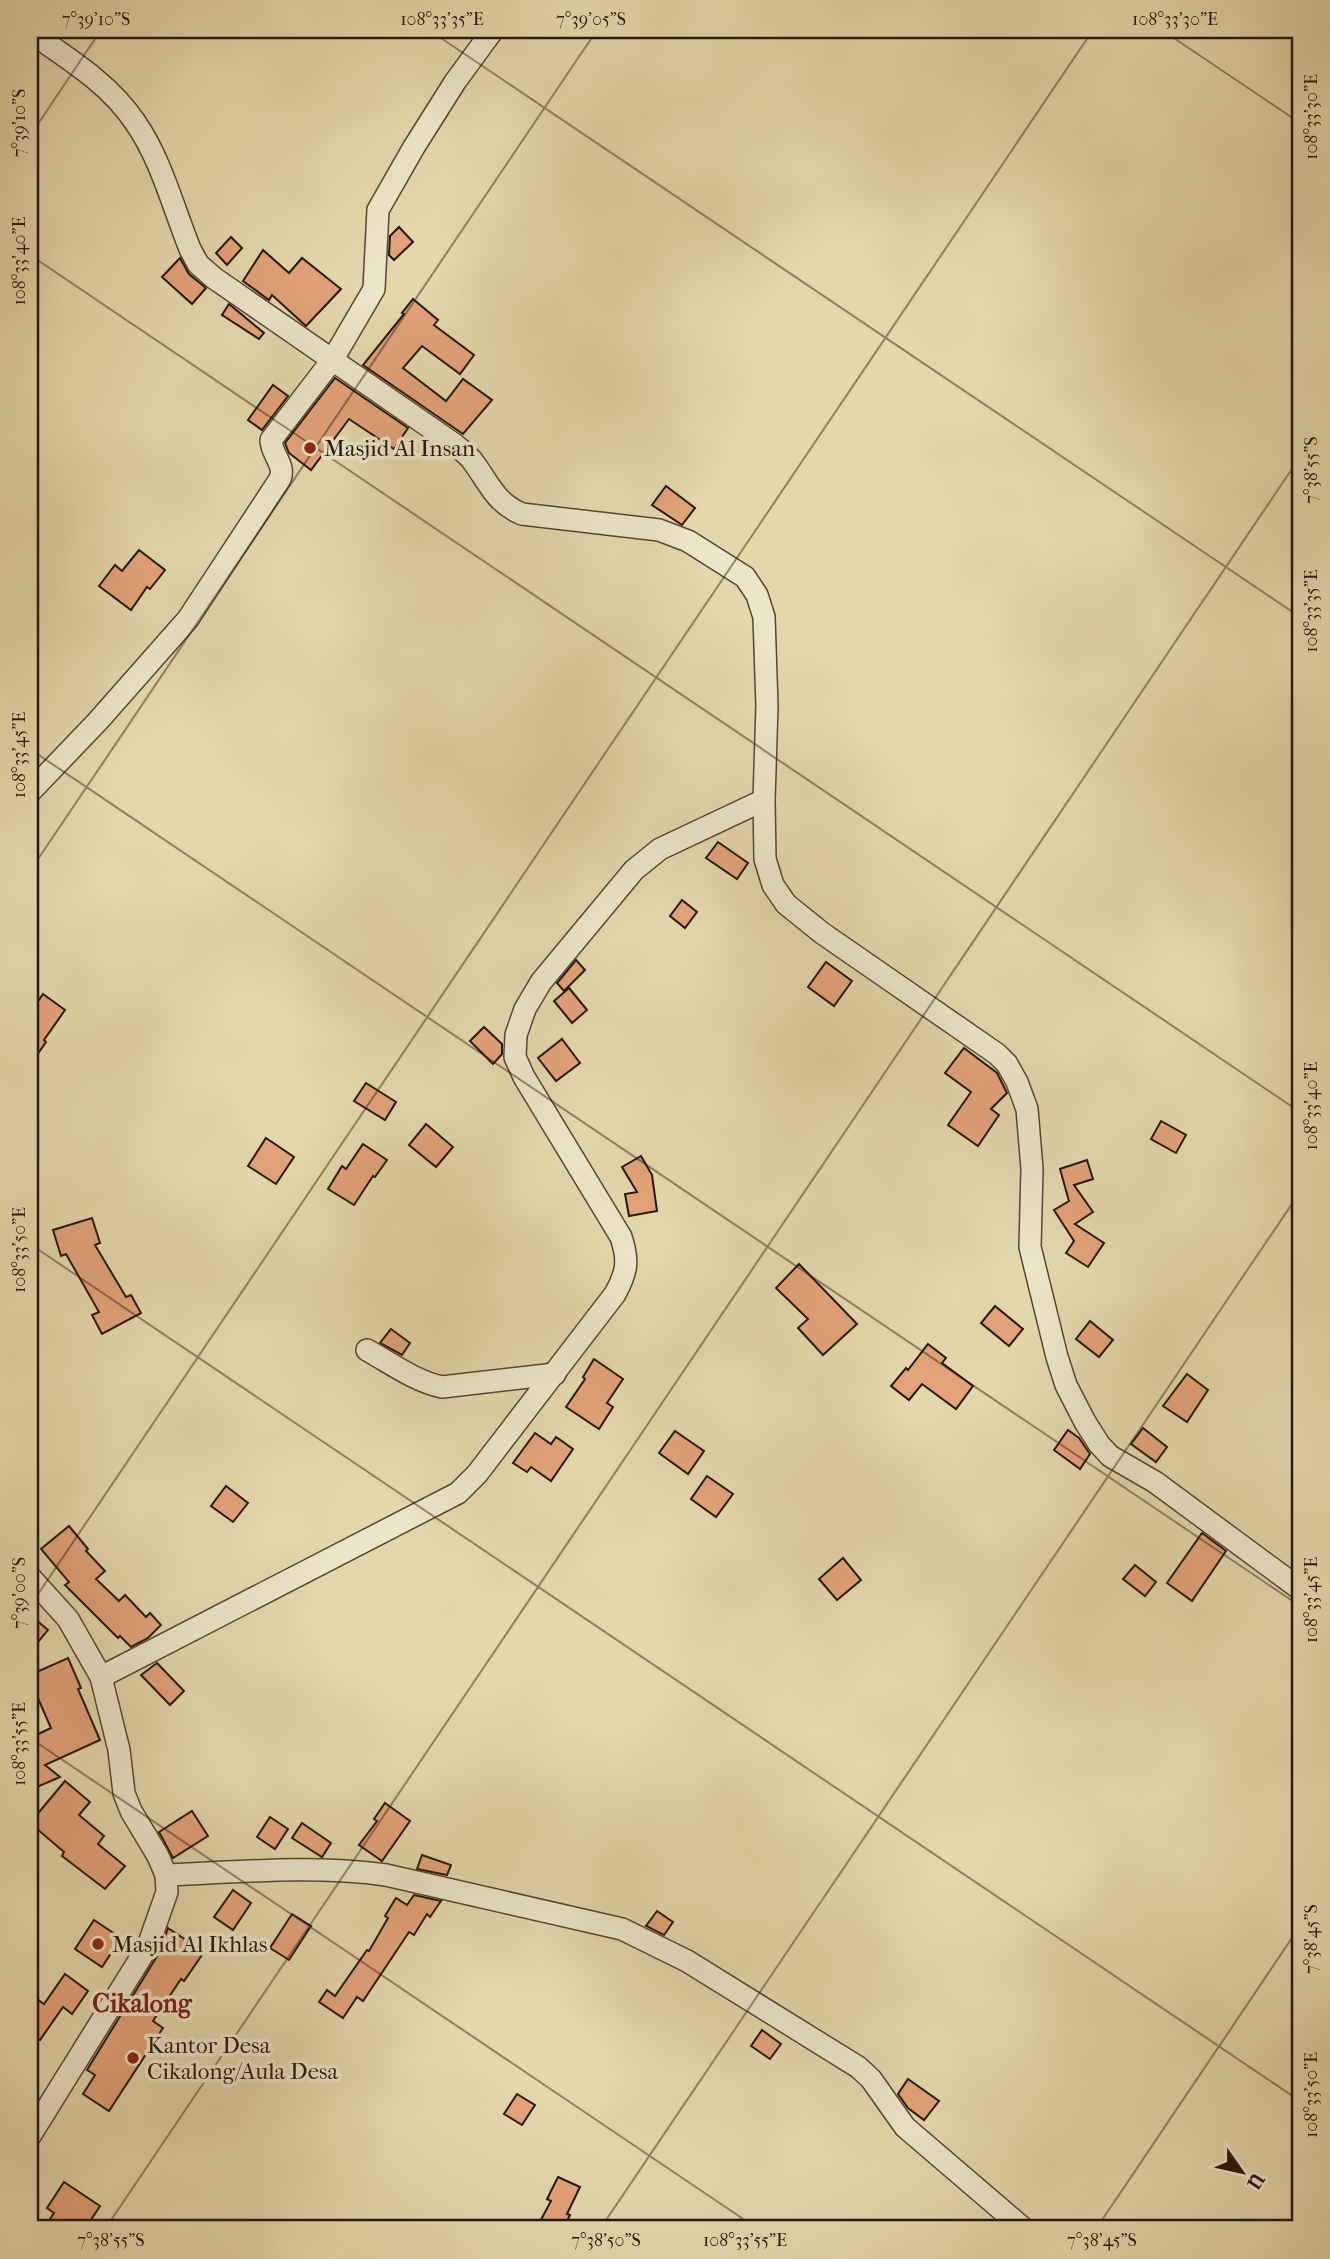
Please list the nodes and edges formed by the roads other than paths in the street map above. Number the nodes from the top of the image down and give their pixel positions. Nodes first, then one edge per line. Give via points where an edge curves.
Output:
1 (493, 30) edge
2 (30, 32) edge
3 (332, 359) junction
4 (30, 792) edge
5 (764, 800) junction
6 (368, 1350) dead end
7 (555, 1374) junction
8 (30, 1577) edge
9 (1300, 1589) edge
10 (101, 1677) junction
11 (166, 1875) junction
12 (30, 2136) edge
13 (1024, 2229) edge

1 - 3 street via 414,146 379,210 374,289
2 - 3 street via 95,78 135,121 198,264
3 - 4 street via 271,440 282,469 280,479 188,619
3 - 5 street via 454,443 509,509 659,530 688,541 745,577 764,617
5 - 7 street via 660,849 634,870 541,982 516,1035 515,1057 524,1077 613,1222 627,1255 625,1276 615,1294
5 - 9 street via 765,859 773,885 786,904 997,1054 1017,1082 1027,1109 1034,1268 1066,1385 1099,1444
6 - 7 street via 412,1377 442,1387
7 - 10 street via 458,1493
8 - 10 street via 68,1619
10 - 11 street via 124,1793
11 - 12 street via 167,1892 148,1946
11 - 13 street via 354,1871 622,1929 687,1961 858,2067 905,2127

